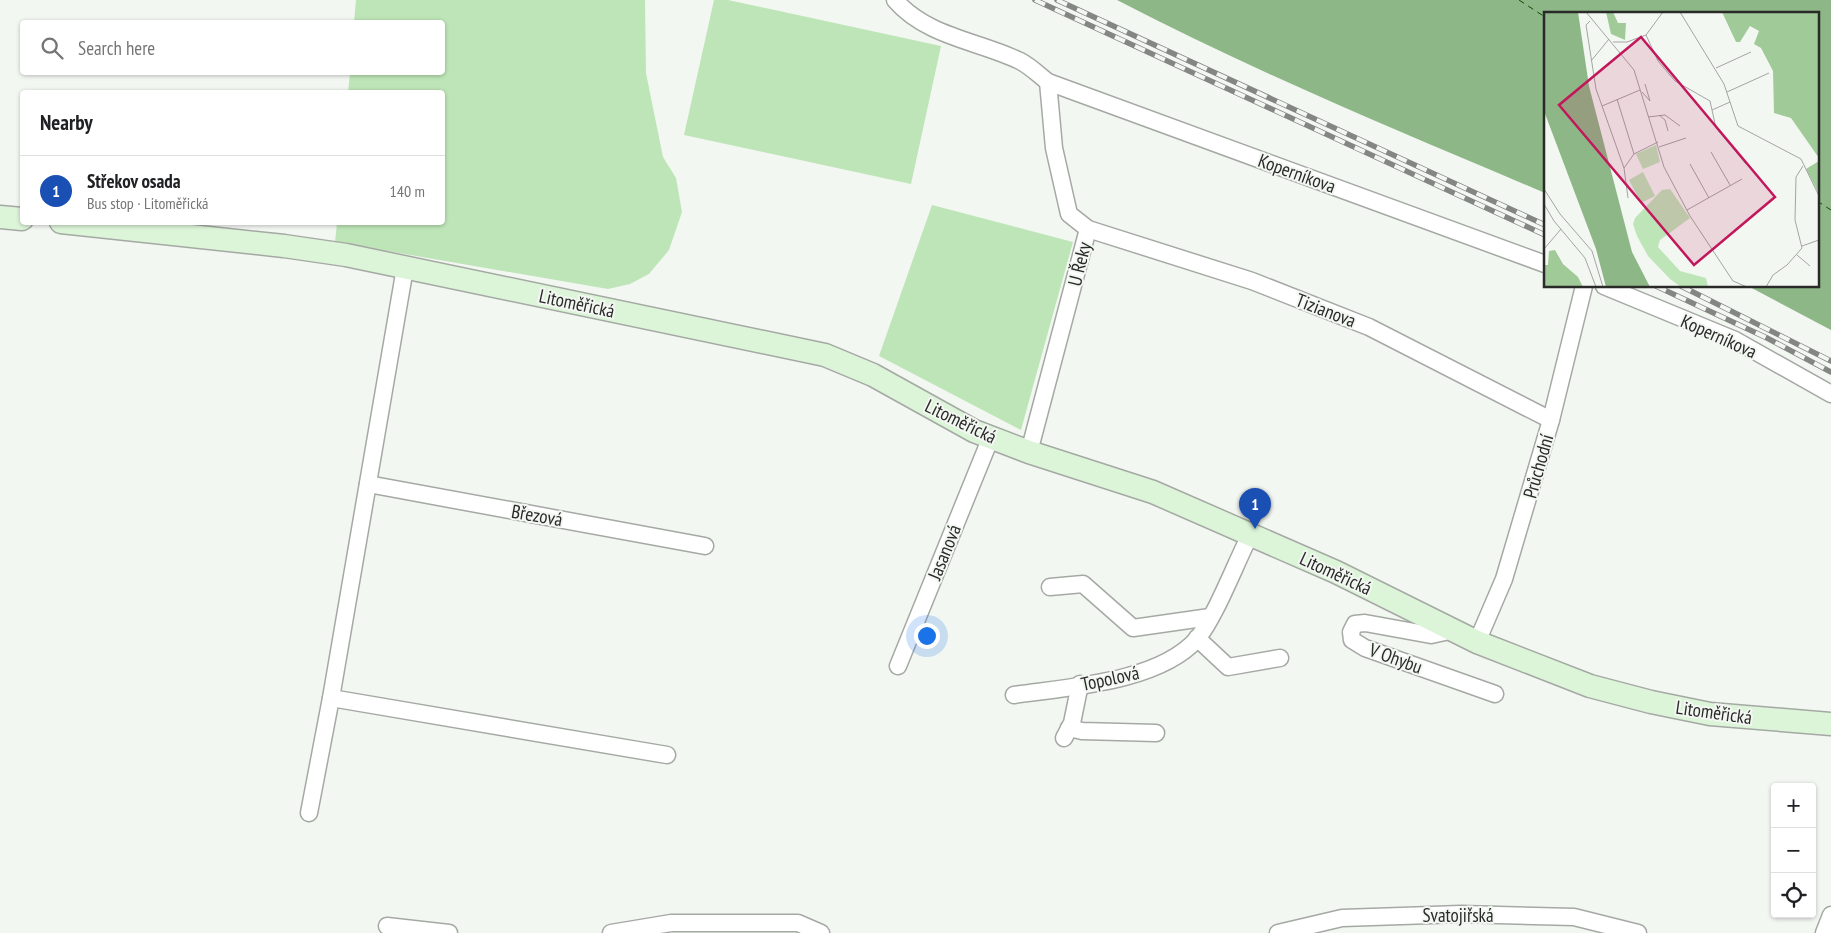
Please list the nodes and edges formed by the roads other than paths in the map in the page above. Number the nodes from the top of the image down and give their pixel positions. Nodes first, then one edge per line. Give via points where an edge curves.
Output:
1 (895, 0) edge
2 (1048, 82) junction
3 (0, 217) edge
4 (20, 219) edge
5 (90, 225) edge
6 (1088, 229) junction
7 (1544, 264) edge
8 (405, 268) junction
9 (1584, 288) edge
10 (1609, 288) edge
11 (1831, 394) edge
12 (1552, 420) junction
13 (991, 437) junction
14 (1029, 452) junction
15 (368, 484) junction
16 (1251, 534) junction
17 (705, 546) dead end
18 (1050, 588) dead end
19 (1210, 618) junction
20 (1454, 630) junction
21 (1197, 638) junction
22 (1477, 642) junction
23 (1280, 658) dead end
24 (898, 666) dead end
25 (1080, 684) junction
26 (1495, 694) dead end
27 (1014, 695) dead end
28 (332, 698) junction
29 (1831, 724) edge
30 (1156, 733) dead end
31 (666, 755) dead end
32 (309, 812) dead end
33 (1831, 915) edge
34 (387, 926) dead end
35 (449, 933) edge
36 (611, 933) edge
37 (820, 933) edge
38 (1278, 933) edge
39 (1638, 933) edge
40 (1824, 933) edge

1 - 2 street, Koperníkova via 916,18 957,39 1021,62
2 - 6 street, U Řeky via 1054,148 1069,214
2 - 7 street, Koperníkova
3 - 4 main road
5 - 8 main road, Litoměřická via 284,246
6 - 12 street, Tizianova via 1252,281 1369,327
6 - 14 street, U Řeky
8 - 13 main road, Litoměřická via 825,355 873,375 974,431
8 - 15 street
9 - 12 street, Průchodní
10 - 11 street, Koperníkova via 1735,340
12 - 22 street, Průchodní via 1504,579
13 - 14 main road, Litoměřická
13 - 24 street, Jasanová
14 - 16 main road, Litoměřická via 1153,492
15 - 17 street, Březová
15 - 28 street
16 - 19 street, Topolová
16 - 20 main road, Litoměřická
18 - 19 street via 1083,584 1133,628
19 - 21 street, Topolová
20 - 22 main road, Litoměřická
20 - 26 street, V Ohybu via 1431,635 1365,623 1356,624 1351,632 1352,640 1365,648
21 - 23 street via 1228,667
21 - 25 street, Topolová via 1174,658 1141,672
22 - 29 main road, Litoměřická via 1590,686 1651,702 1710,714
25 - 27 street, Topolová
25 - 30 street via 1067,733
28 - 31 street
28 - 32 street
33 - 40 street
34 - 35 street
36 - 37 street via 671,923 798,923
38 - 39 street, Svatojiřská via 1342,918 1461,914 1574,916

